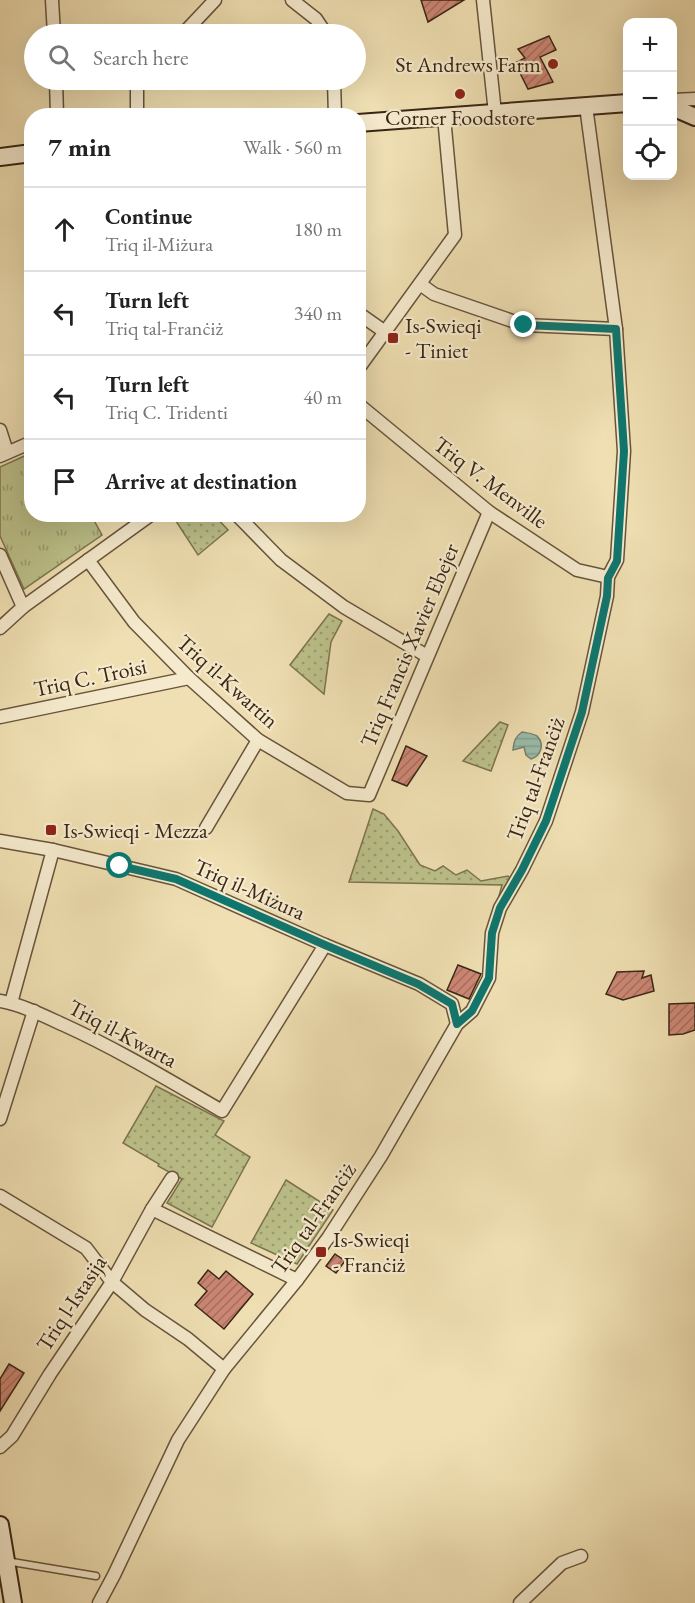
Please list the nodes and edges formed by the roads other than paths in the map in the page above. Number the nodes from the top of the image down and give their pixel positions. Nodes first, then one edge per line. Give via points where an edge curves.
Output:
1 (52, 0) edge
2 (215, 0) edge
3 (292, 0) edge
4 (483, 0) edge
5 (53, 24) edge
6 (192, 24) edge
7 (319, 24) edge
8 (56, 90) edge
9 (137, 90) edge
10 (334, 90) edge
11 (695, 99) edge
12 (677, 100) edge
13 (623, 103) edge
14 (586, 106) junction
15 (57, 108) edge
16 (137, 108) edge
17 (335, 108) edge
18 (677, 108) edge
19 (495, 113) junction
20 (444, 117) junction
21 (695, 117) edge
22 (366, 122) edge
23 (24, 154) edge
24 (0, 157) edge
25 (420, 284) junction
26 (366, 319) edge
27 (616, 329) junction
28 (385, 332) junction
29 (366, 358) edge
30 (366, 411) edge
31 (0, 430) edge
32 (24, 445) edge
33 (4, 454) edge
34 (489, 512) junction
35 (141, 522) edge
36 (244, 522) edge
37 (0, 555) edge
38 (88, 560) junction
39 (608, 578) junction
40 (23, 607) junction
41 (0, 627) edge
42 (427, 656) junction
43 (189, 678) junction
44 (0, 717) edge
45 (258, 740) junction
46 (369, 795) joint
47 (206, 828) dead end
48 (0, 841) edge
49 (53, 850) junction
50 (325, 945) junction
51 (6, 1002) edge
52 (34, 1011) junction
53 (457, 1024) junction
54 (0, 1119) edge
55 (172, 1178) dead end
56 (0, 1196) edge
57 (152, 1209) junction
58 (297, 1280) junction
59 (112, 1282) junction
60 (224, 1369) junction
61 (0, 1447) edge
62 (0, 1525) edge
63 (581, 1556) dead end
64 (6, 1560) junction
65 (96, 1576) dead end
66 (13, 1603) edge
67 (99, 1603) edge
68 (520, 1603) edge

1 - 5 street
2 - 6 street
3 - 7 street
4 - 19 street
8 - 15 street
9 - 16 street
10 - 17 street
11 - 12 street
13 - 14 street
14 - 19 street
14 - 27 street, Triq tal-Franċiż
18 - 21 street
19 - 20 street
20 - 22 street
20 - 25 street via 455,235
23 - 24 street
25 - 27 street via 434,294 524,325
25 - 28 street
26 - 28 street
27 - 39 street, Triq tal-Franċiż via 624,451 617,561
28 - 29 street
30 - 34 street, Triq V. Menville
31 - 33 street
32 - 33 street
34 - 39 street, Triq V. Menville via 577,570
34 - 42 street, Triq Francis Xavier Ebejer
35 - 38 street
36 - 42 street via 281,560 344,608
37 - 40 street
38 - 40 street
38 - 43 street, Triq il-Kwartin via 134,622
39 - 53 street, Triq tal-Franċiż via 582,712 546,821 500,908 492,933 489,978 472,1011
40 - 41 street
42 - 46 street, Triq Francis Xavier Ebejer
43 - 44 street, Triq C. Troisi
43 - 45 street, Triq il-Kwartin
45 - 46 street, Triq il-Kwartin via 347,794
45 - 47 street
48 - 49 street, Triq il-Miżura
49 - 50 street, Triq il-Miżura via 176,879
49 - 51 street
50 - 52 street, Triq il-Kwarta via 222,1111 103,1042
50 - 53 street, Triq il-Miżura via 418,984 452,1004
51 - 52 street, Triq il-Kwarta
52 - 54 street
53 - 58 street, Triq tal-Franċiż via 381,1156
55 - 57 street, Triq l-Istasija
56 - 59 street via 86,1248
57 - 58 street
57 - 59 street, Triq l-Istasija
58 - 60 street, Triq tal-Franċiż
59 - 60 street
59 - 61 street, Triq l-Istasija via 12,1436
60 - 67 street, Triq tal-Franċiż via 178,1440
62 - 64 street
63 - 68 street via 562,1563
64 - 65 lane
64 - 66 street

